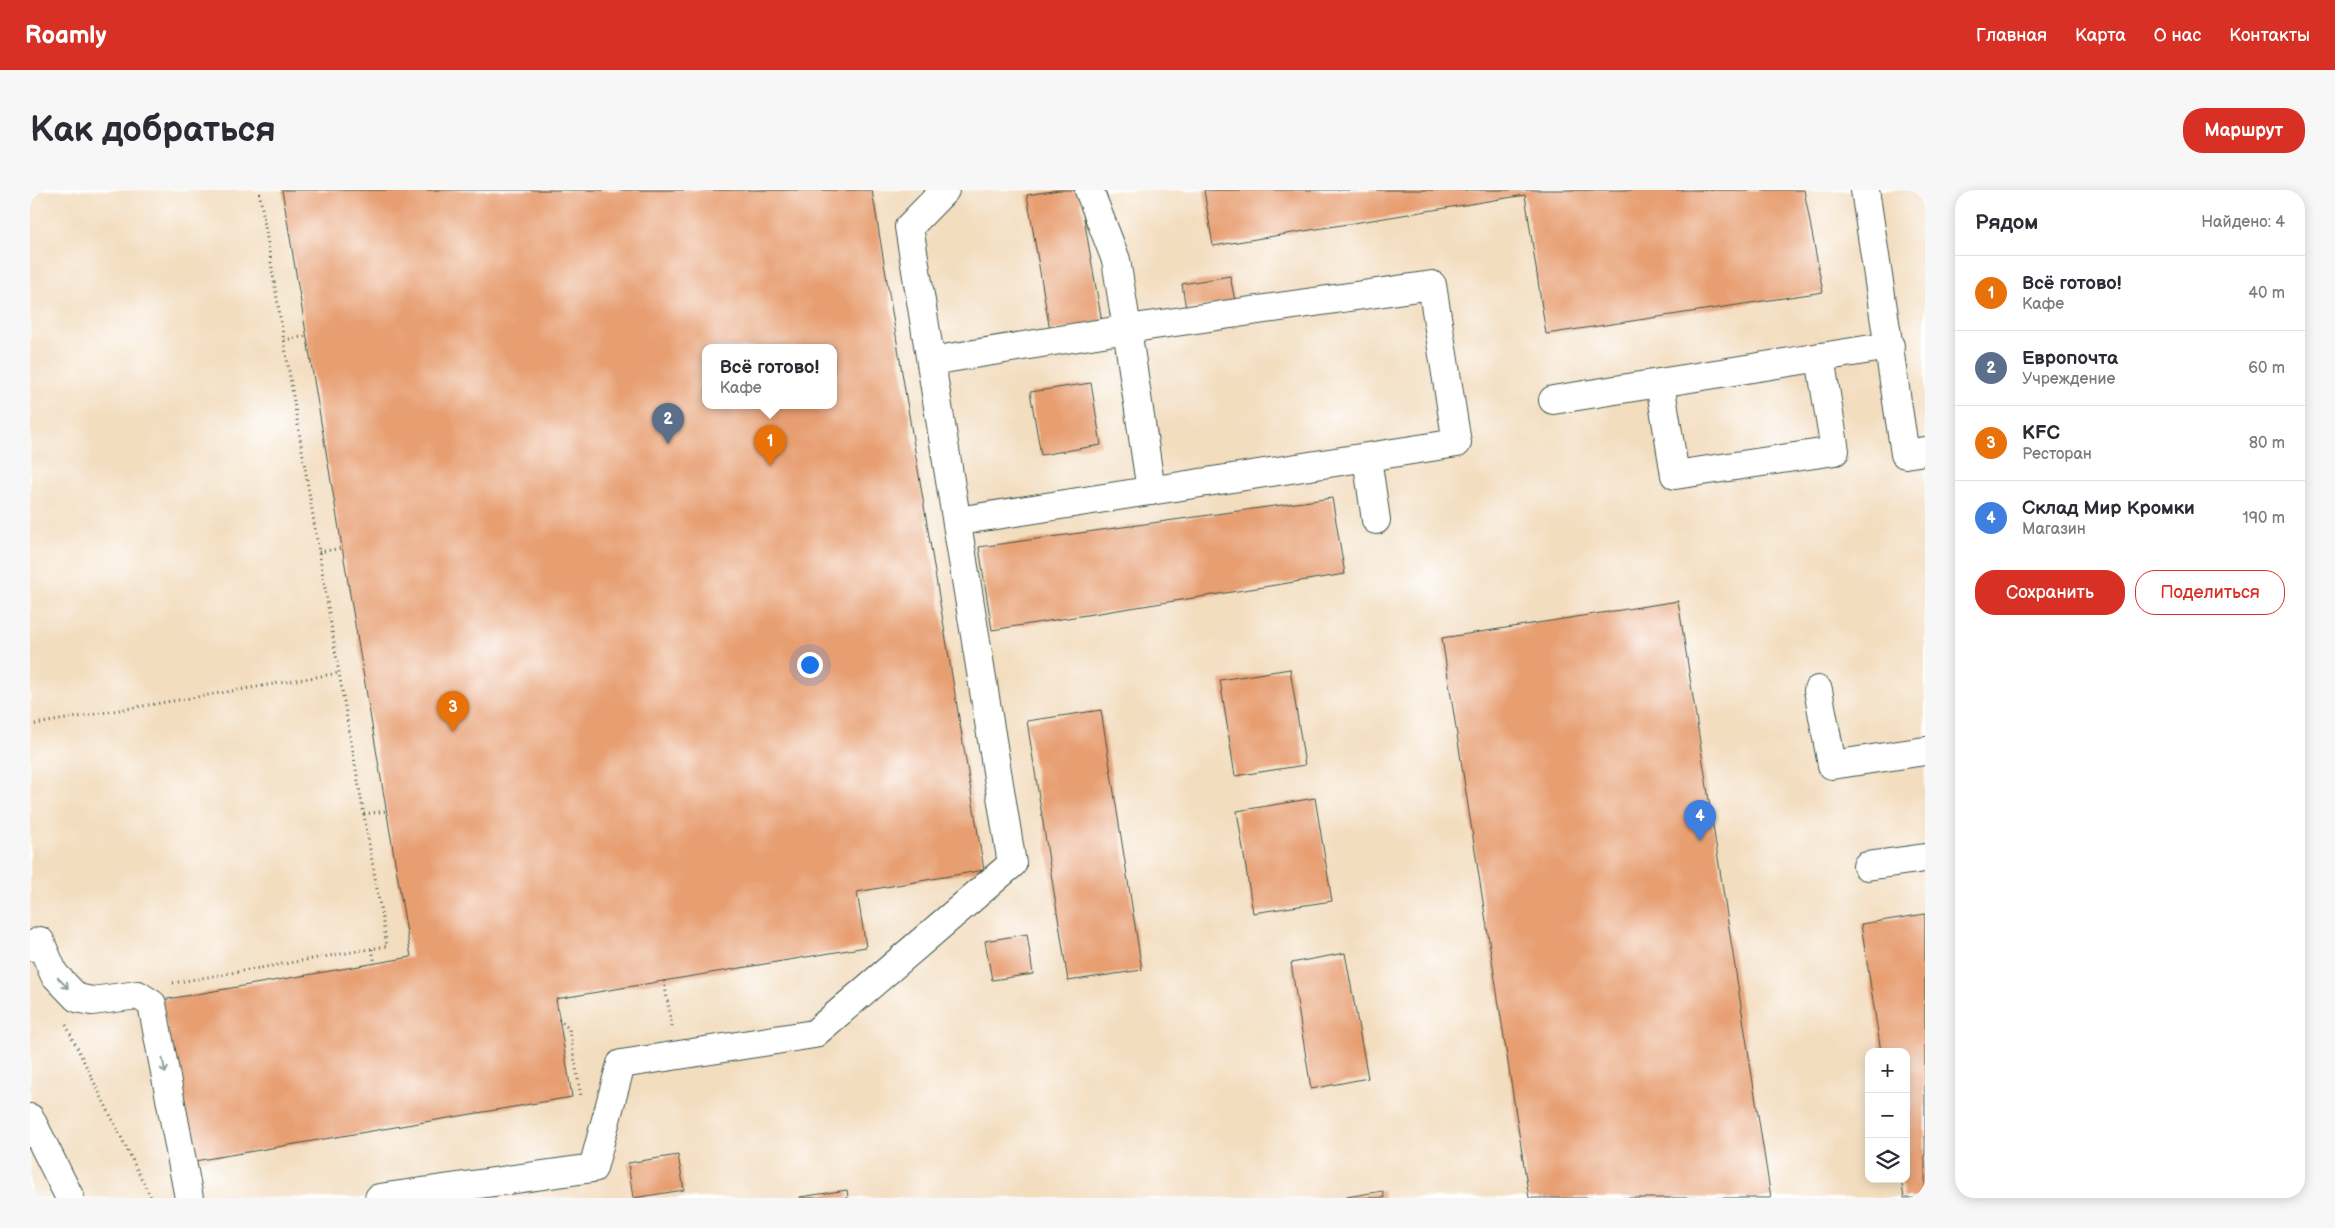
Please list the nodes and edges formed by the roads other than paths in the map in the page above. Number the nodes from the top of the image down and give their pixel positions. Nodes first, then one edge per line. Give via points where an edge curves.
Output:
1 (944, 190) edge
2 (1089, 190) edge
3 (1865, 190) edge
4 (1127, 329) junction
5 (1890, 346) junction
6 (1820, 357) junction
7 (931, 361) junction
8 (1660, 384) junction
9 (1553, 400) dead end
10 (1925, 451) edge
11 (1366, 458) junction
12 (1151, 491) junction
13 (1376, 520) dead end
14 (957, 521) junction
15 (1818, 690) dead end
16 (1925, 751) edge
17 (1925, 858) edge
18 (1867, 866) dead end
19 (35, 944) edge
20 (30, 1118) edge
21 (70, 1198) edge
22 (189, 1198) edge
23 (379, 1198) edge

1 - 7 lane via 909,227
2 - 4 lane via 1116,260
3 - 5 lane
4 - 7 lane
4 - 11 lane via 1432,285 1457,443
4 - 12 lane
5 - 6 lane
5 - 10 lane via 1906,454
6 - 8 lane
6 - 8 lane via 1835,451 1676,475
7 - 14 lane
8 - 9 lane
11 - 12 lane
11 - 13 lane
12 - 14 lane
14 - 23 lane via 1012,864 814,1034 621,1064 593,1168
15 - 16 lane via 1832,765
17 - 18 lane
19 -> 22 lane via 54,974 77,998 92,1001 138,995 152,1004
20 - 21 lane

